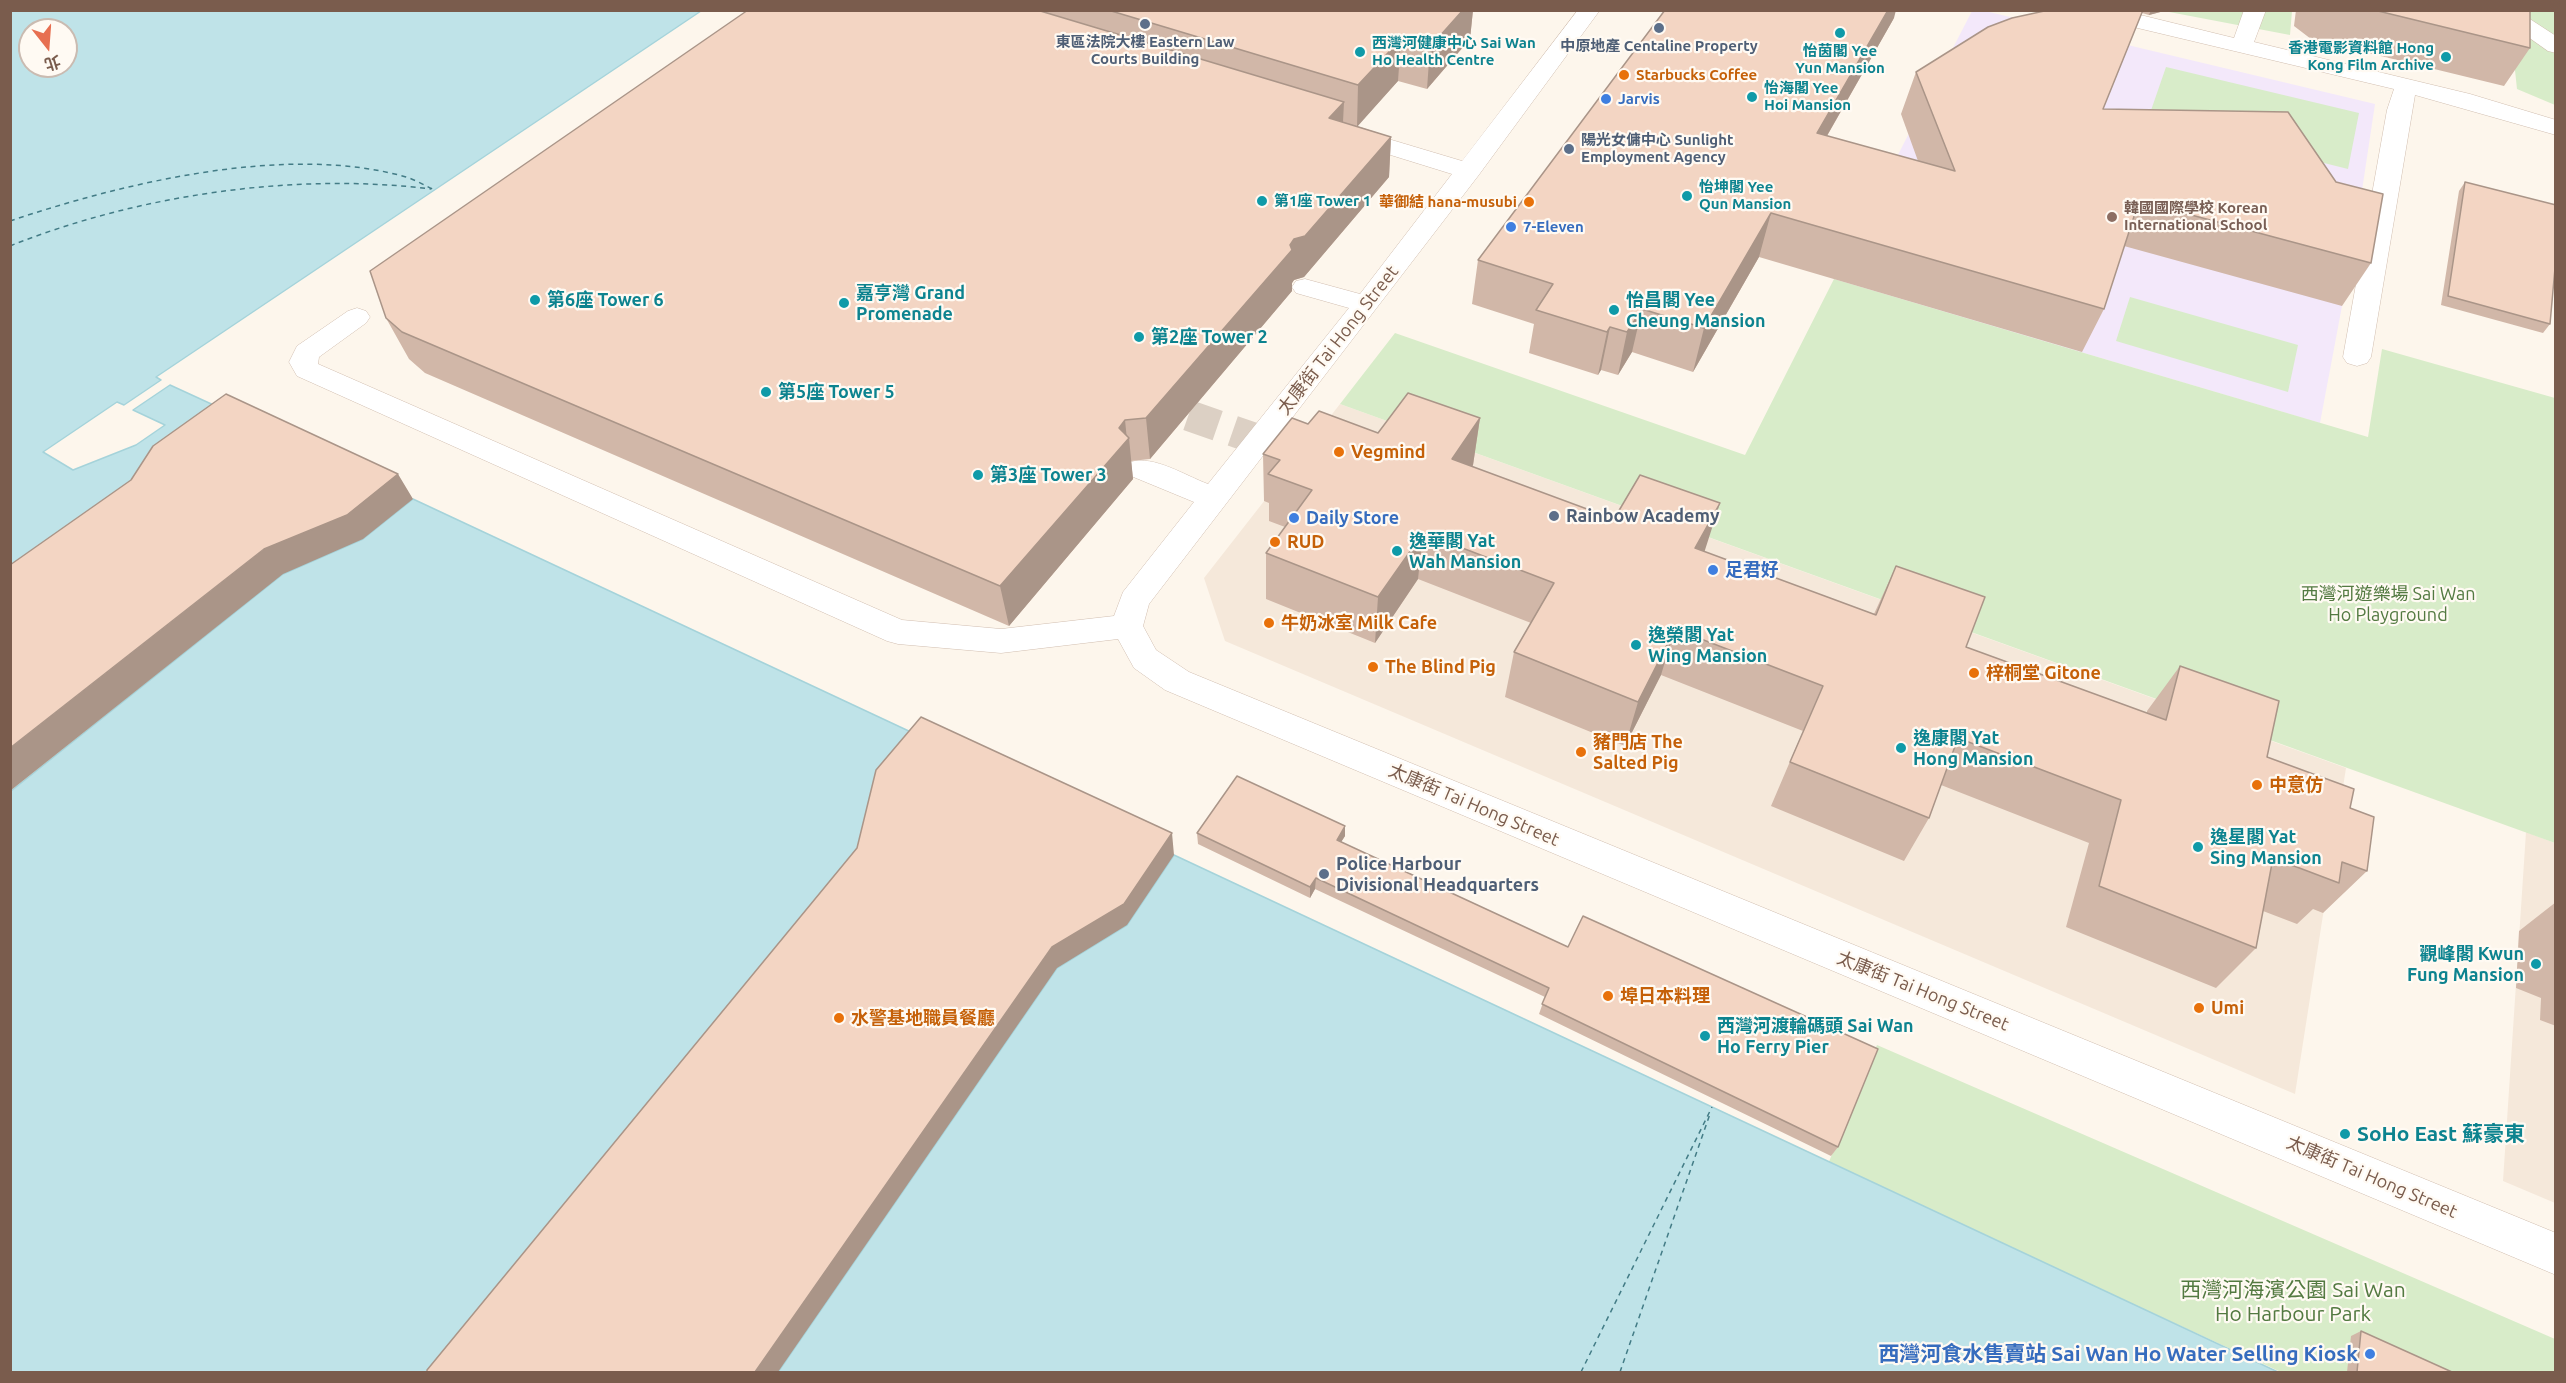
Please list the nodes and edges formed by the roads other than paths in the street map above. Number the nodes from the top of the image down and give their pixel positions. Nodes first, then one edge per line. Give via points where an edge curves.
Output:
1 (1590, 10) edge
2 (2091, 10) edge
3 (2255, 10) edge
4 (2500, 10) edge
5 (2242, 46) junction
6 (2556, 46) edge
7 (2464, 76) edge
8 (2406, 86) junction
9 (2462, 99) junction
10 (2556, 128) edge
11 (1332, 129) edge
12 (1469, 171) junction
13 (1305, 287) edge
14 (1366, 304) junction
15 (357, 317) dead end
16 (2357, 357) dead end
17 (1141, 469) edge
18 (1213, 498) junction
19 (1127, 626) junction
20 (2556, 1254) edge

1 - 12 street, 太康街 Tai Hong Street
2 - 5 street
3 - 5 street
4 - 6 street
5 - 8 street
7 - 9 street
8 - 9 street
8 - 16 street
9 - 10 street
11 - 12 street
12 - 14 street, 太康街 Tai Hong Street
13 - 14 street
14 - 18 street, 太康街 Tai Hong Street
15 - 19 street via 307,352 303,362 307,370 898,632 1001,641
17 - 18 street
18 - 19 street, 太康街 Tai Hong Street via 1134,600
19 - 20 street, 太康街 Tai Hong Street via 1146,659 1177,681

